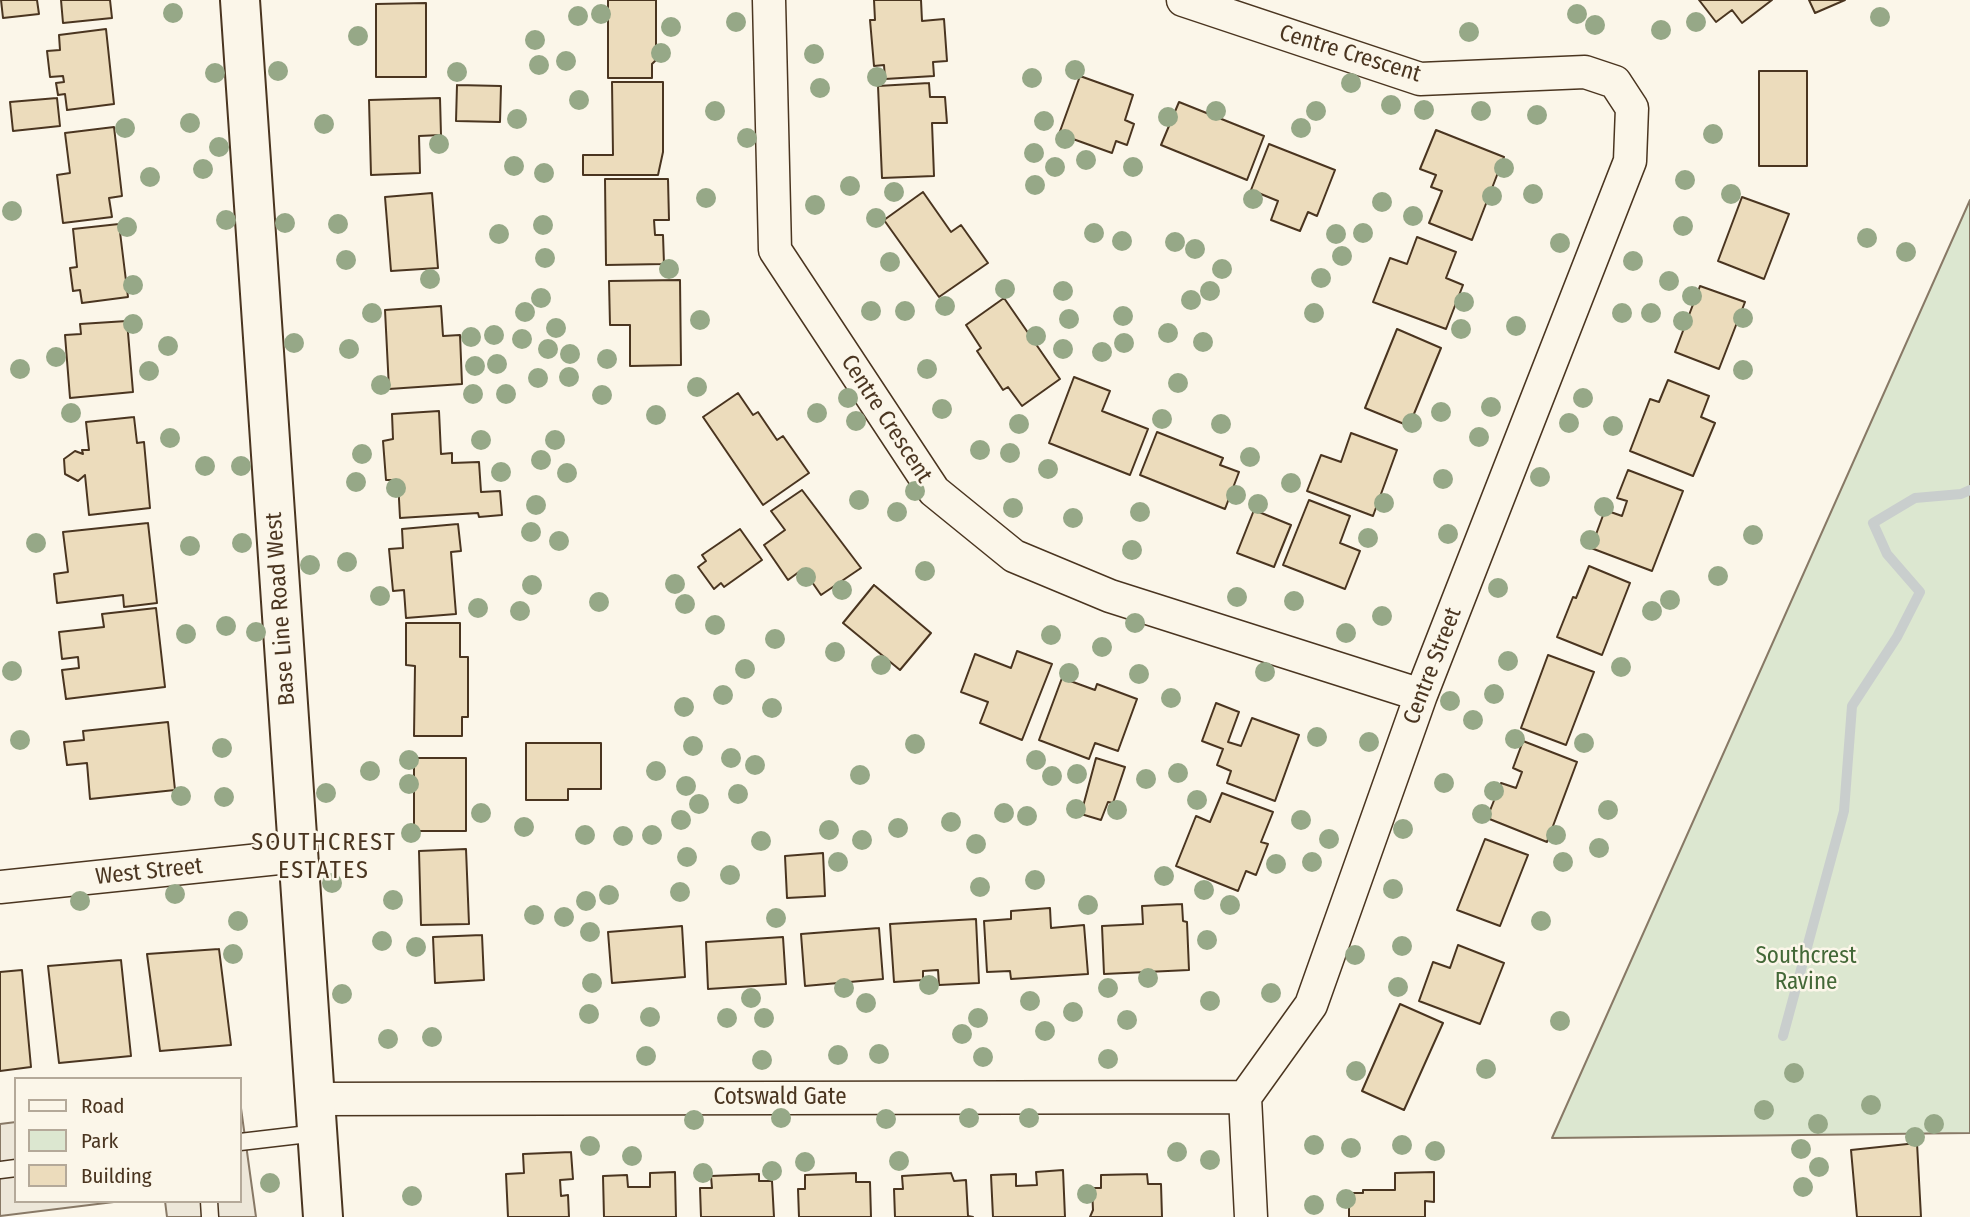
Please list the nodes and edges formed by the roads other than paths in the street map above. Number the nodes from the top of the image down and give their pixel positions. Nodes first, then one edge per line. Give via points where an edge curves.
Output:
1 (240, 0) edge
2 (769, 0) edge
3 (1183, 0) edge
4 (1632, 108) joint
5 (1421, 695) junction
6 (298, 856) junction
7 (0, 887) edge
8 (1245, 1097) junction
9 (316, 1116) junction
10 (242, 1141) edge
11 (323, 1217) edge
12 (1251, 1217) edge

1 - 6 street, Base Line Road West
2 - 5 street, Centre Crescent via 775,250 934,491 1014,556 1110,596
3 - 4 street, Centre Crescent via 1420,79 1585,72 1615,82
4 - 5 street, Centre Street via 1630,161
5 - 8 street, Centre Street via 1311,1004
6 - 7 street, West Street
6 - 9 street, Base Line Road West
8 - 9 street, Cotswald Gate
8 - 12 street
9 - 10 lane
9 - 11 street, Base Line Road West

